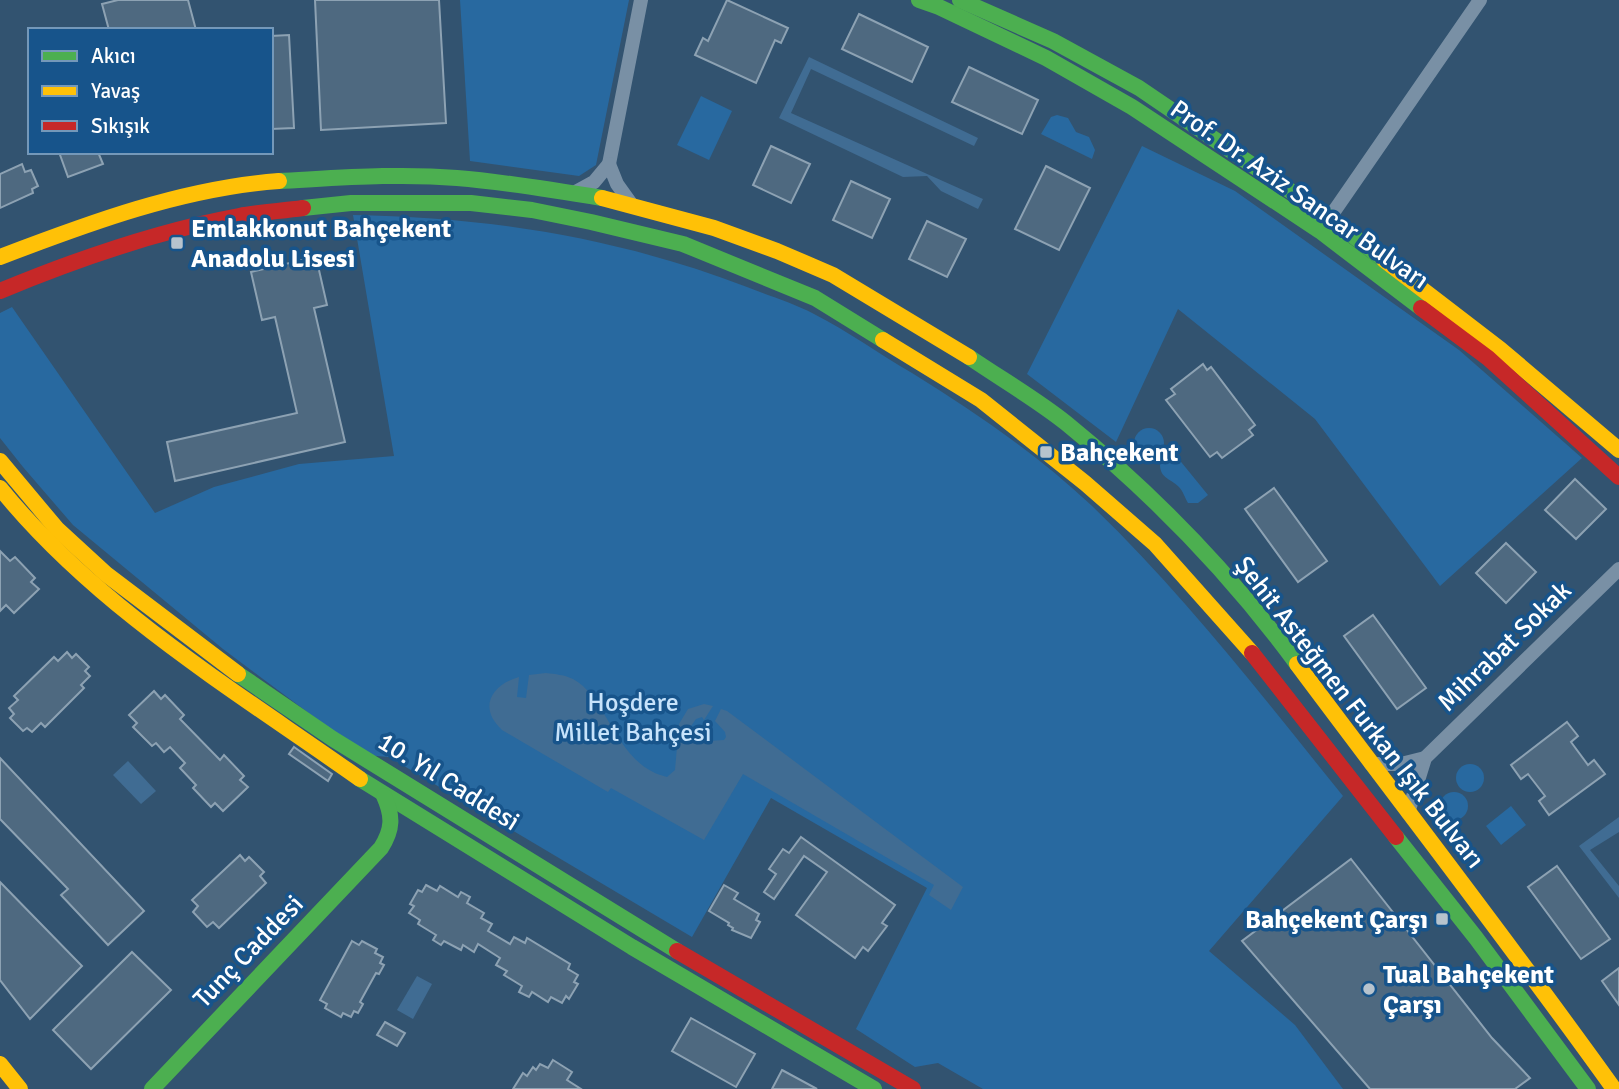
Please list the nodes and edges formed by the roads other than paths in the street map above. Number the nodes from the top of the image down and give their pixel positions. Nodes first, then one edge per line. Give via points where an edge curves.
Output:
1 (641, 0) edge
2 (919, 0) edge
3 (960, 0) edge
4 (1480, 0) edge
5 (609, 164) junction
6 (204, 191) junction
7 (573, 193) junction
8 (632, 205) junction
9 (204, 223) junction
10 (1325, 225) junction
11 (0, 257) edge
12 (0, 290) edge
13 (1619, 450) edge
14 (0, 461) edge
15 (1619, 477) edge
16 (0, 488) edge
17 (1619, 569) edge
18 (1424, 758) junction
19 (1371, 764) junction
20 (384, 796) junction
21 (1398, 797) junction
22 (1376, 810) junction
23 (1408, 813) junction
24 (412, 827) junction
25 (381, 848) junction
26 (0, 1063) edge
27 (20, 1089) edge
28 (152, 1089) edge
29 (874, 1089) edge
30 (913, 1089) edge
31 (1588, 1089) edge
32 (1614, 1089) edge

1 - 5 street
2 - 10 main road, Prof. Dr. Aziz Sancar Bulvarı via 1046,58
3 - 10 main road, Prof. Dr. Aziz Sancar Bulvarı via 1053,41 1139,88
4 - 10 street
5 - 7 street via 594,182
5 - 8 street
6 - 7 main road, Şehit Asteğmen Furkan Işık Bulvarı via 367,176 455,178
6 - 9 main road
6 - 11 main road, Şehit Asteğmen Furkan Işık Bulvarı via 82,226
7 - 8 main road, Şehit Asteğmen Furkan Işık Bulvarı
8 - 19 main road, Şehit Asteğmen Furkan Işık Bulvarı via 714,228 833,275 962,352 1064,422 1196,542 1280,640
9 - 12 main road, Şehit Asteğmen Furkan Işık Bulvarı via 105,251
9 - 22 main road, Şehit Asteğmen Furkan Işık Bulvarı via 351,202 471,203 520,209 684,244 816,298 981,400 1155,544 1247,646
10 - 13 main road, Prof. Dr. Aziz Sancar Bulvarı via 1500,349
10 - 15 main road, Prof. Dr. Aziz Sancar Bulvarı via 1488,358
14 - 30 main road, 10. Yıl Caddesi via 57,529 106,574 235,672 333,739 699,965
16 - 20 main road, 10. Yıl Caddesi via 84,578
17 - 18 street, Mihrabat Sokak
18 - 19 street
18 - 23 street
19 - 21 main road, Şehit Asteğmen Furkan Işık Bulvarı
20 - 24 main road, 10. Yıl Caddesi
20 - 25 main road, Tunç Caddesi via 391,810 391,832
21 - 22 main road
21 - 23 main road, Şehit Asteğmen Furkan Işık Bulvarı
22 - 31 main road, Şehit Asteğmen Furkan Işık Bulvarı
23 - 32 main road, Şehit Asteğmen Furkan Işık Bulvarı
24 - 25 main road, Tunç Caddesi
24 - 29 main road, 10. Yıl Caddesi via 632,947
25 - 28 main road, Tunç Caddesi
26 - 27 main road

